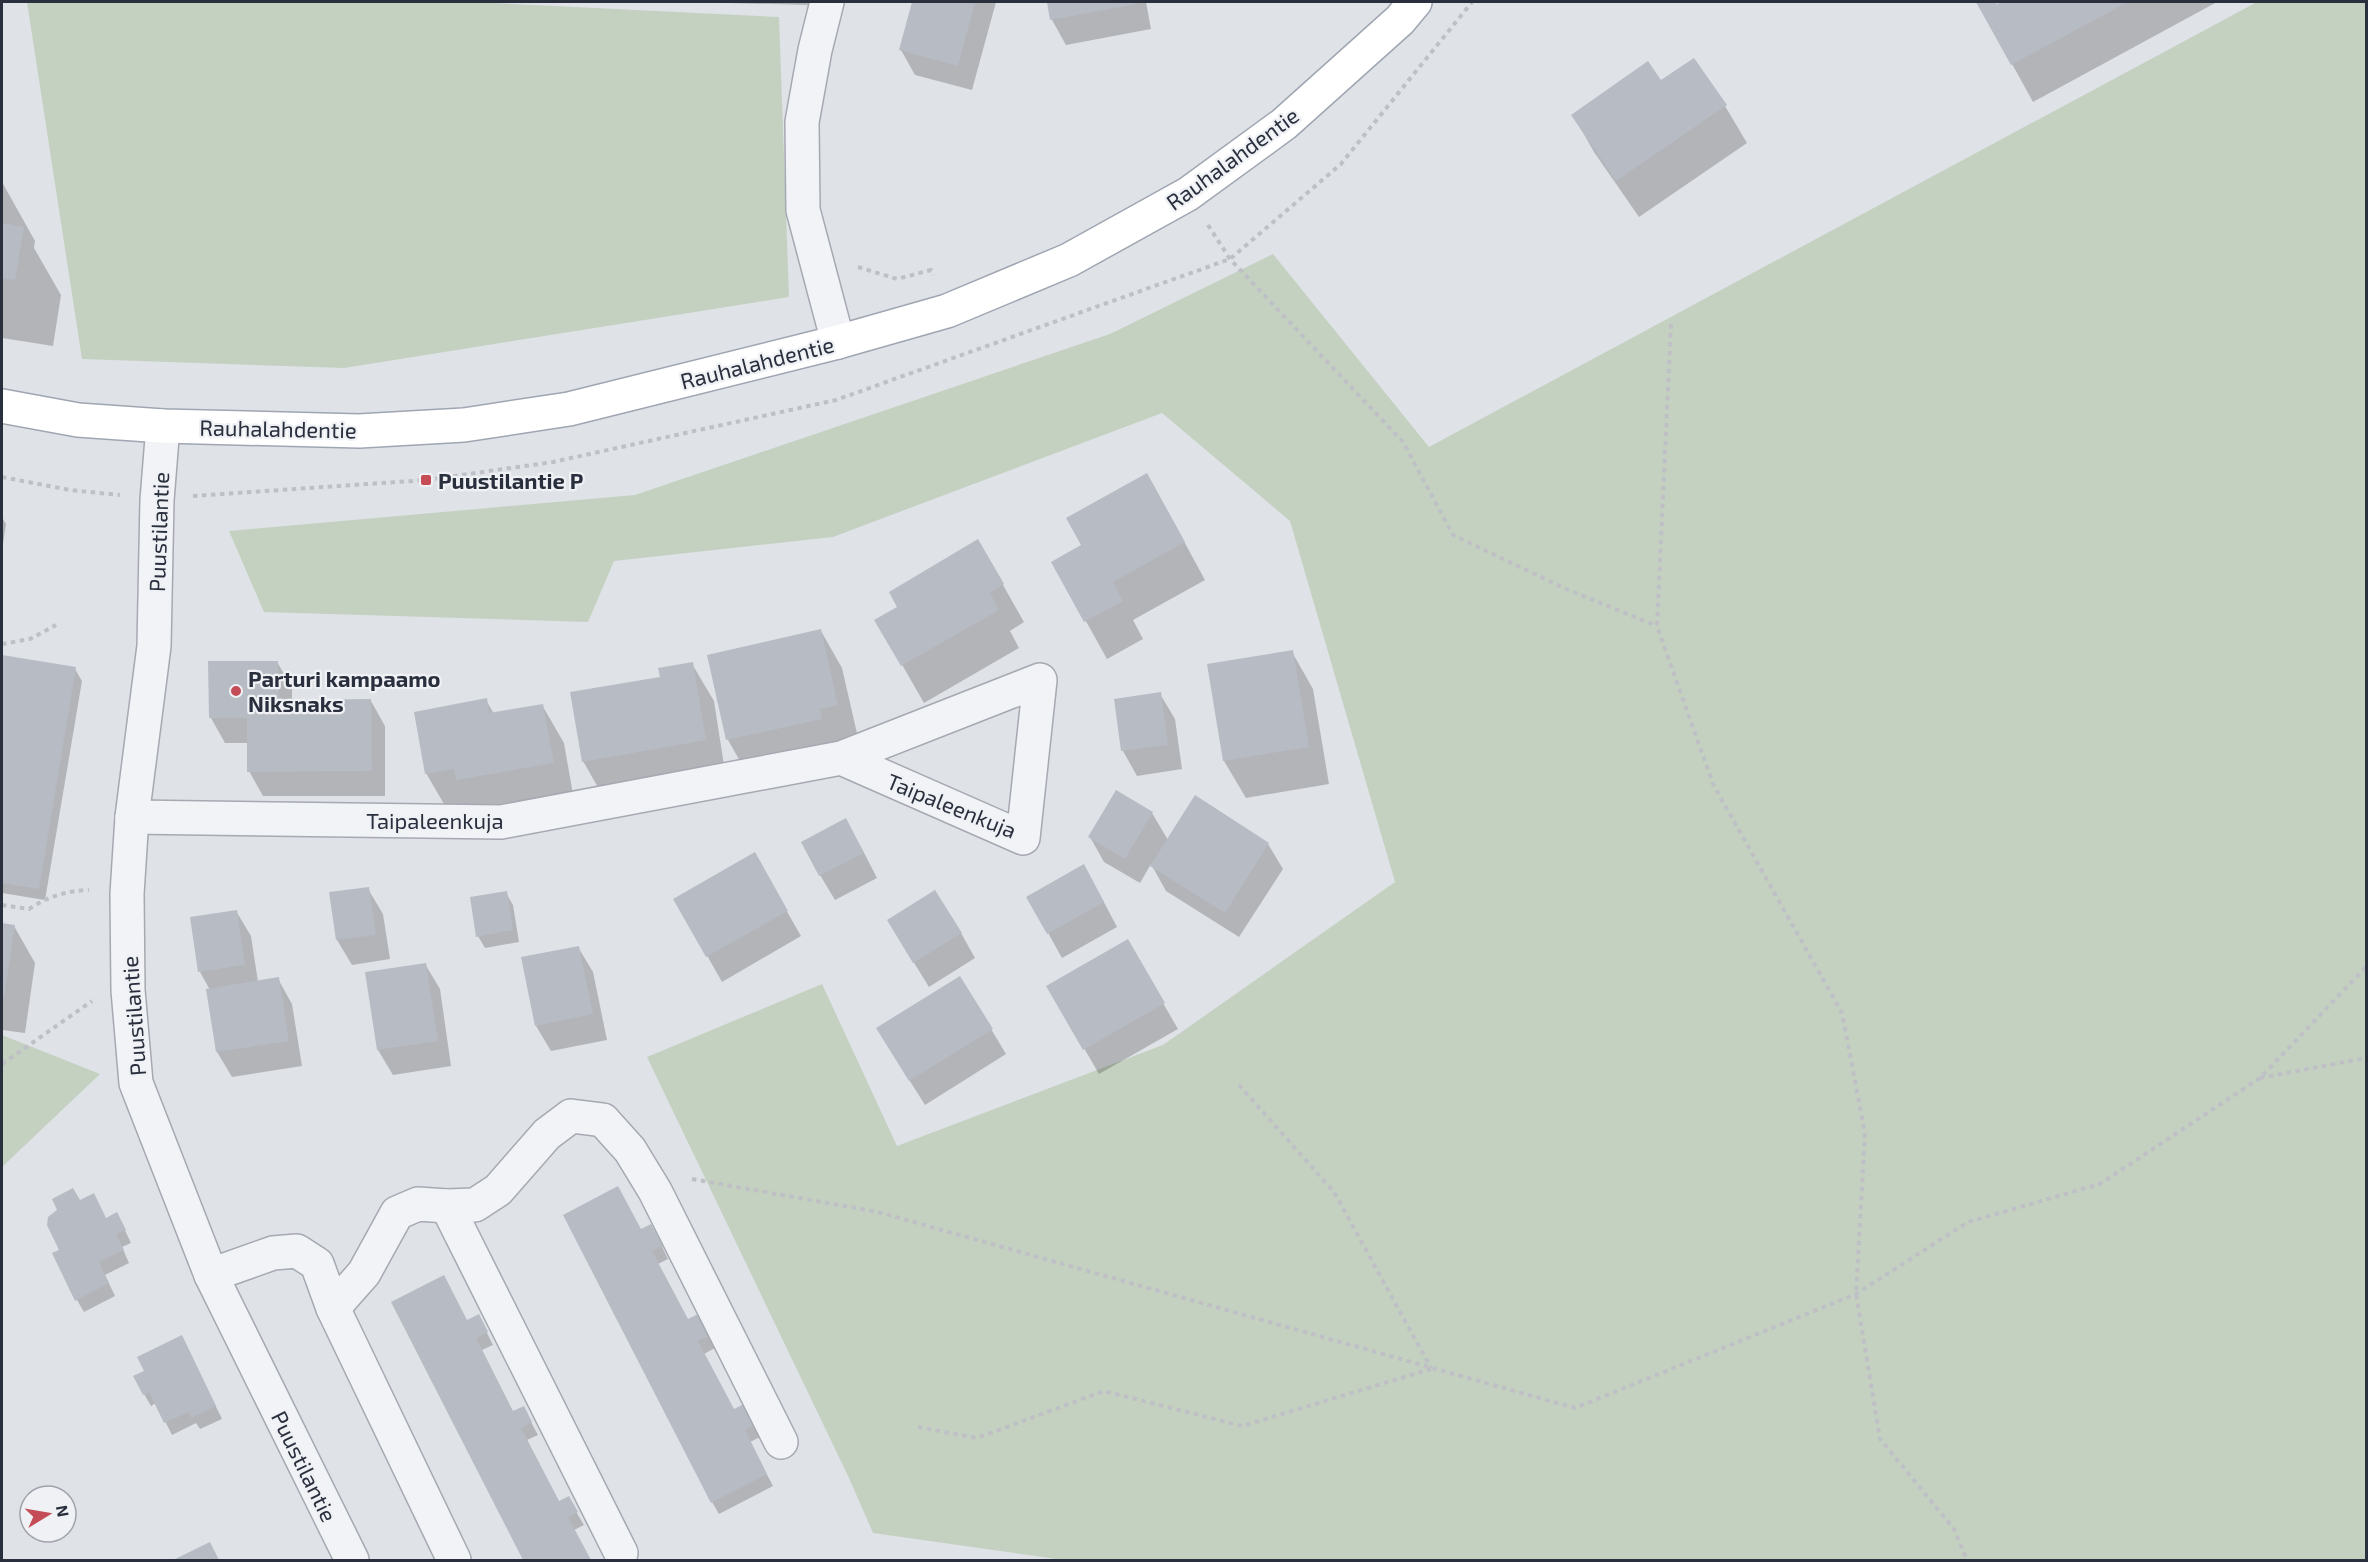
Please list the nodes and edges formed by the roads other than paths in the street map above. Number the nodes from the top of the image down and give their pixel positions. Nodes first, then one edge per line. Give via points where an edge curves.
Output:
1 (827, 2) edge
2 (1415, 2) edge
3 (838, 342) junction
4 (2, 406) edge
5 (163, 426) junction
6 (841, 758) junction
7 (132, 817) junction
8 (447, 1206) junction
9 (212, 1275) junction
10 (333, 1308) junction
11 (781, 1442) dead end
12 (621, 1553) dead end
13 (352, 1560) edge
14 (454, 1560) edge

1 - 3 street via 802,122 803,210
2 - 3 main road, Rauhalahdentie via 1284,124 1188,194 1069,260 947,311
3 - 5 main road, Rauhalahdentie via 569,409 464,425 359,431
4 - 5 main road, Rauhalahdentie via 78,420
5 - 7 street, Puustilantie via 154,646
6 - 6 street, Taipaleenkuja via 951,715 1040,680 1023,838
6 - 7 street, Taipaleenkuja via 501,822
7 - 9 street, Puustilantie via 127,894 128,990 136,1083
8 - 10 street via 418,1204 397,1213 364,1273
8 - 11 street via 475,1205 498,1190 547,1134 572,1116 603,1120 644,1170
8 - 12 street
9 - 10 street via 273,1252 297,1251 317,1264
9 - 13 street, Puustilantie
10 - 14 street

